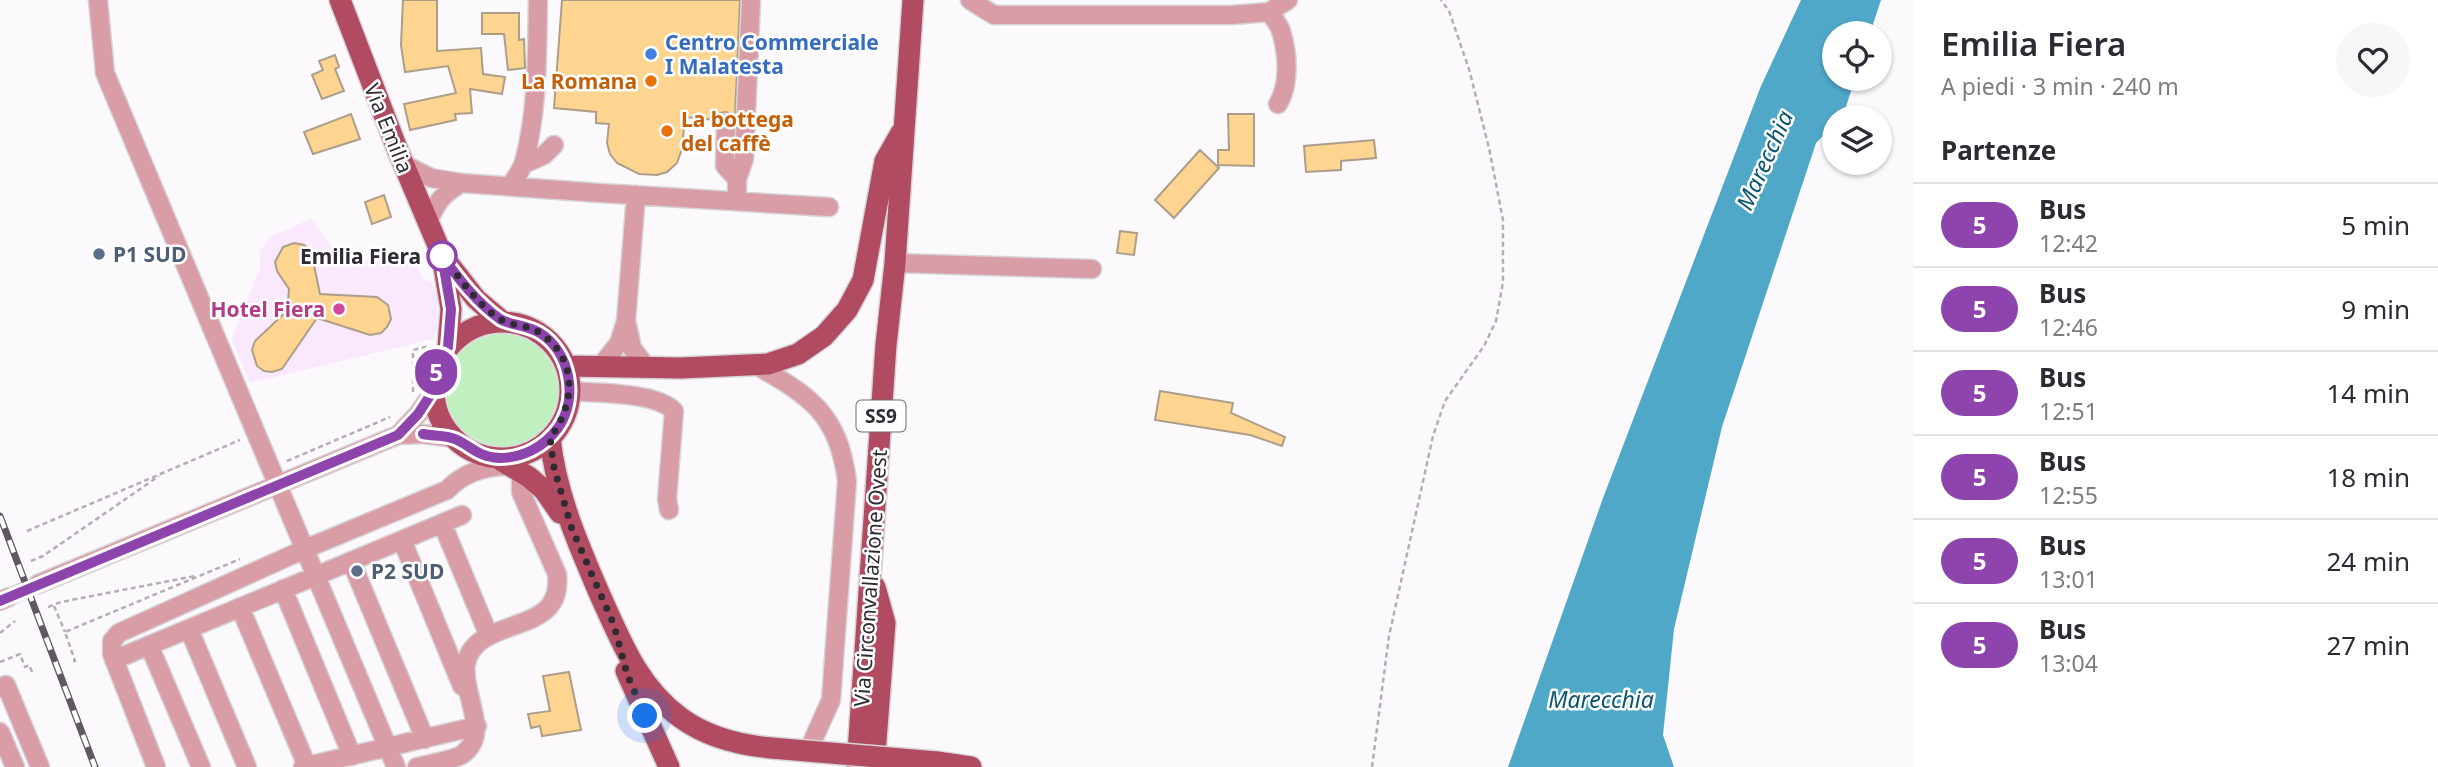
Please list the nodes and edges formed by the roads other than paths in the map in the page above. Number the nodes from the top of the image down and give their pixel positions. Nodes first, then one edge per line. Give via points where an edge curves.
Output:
1 (98, 0) edge
2 (340, 0) edge
3 (538, 0) edge
4 (751, 0) edge
5 (913, 0) edge
6 (971, 0) edge
7 (1288, 0) edge
8 (1269, 12) junction
9 (1279, 104) dead end
10 (726, 123) dead end
11 (905, 125) junction
12 (554, 145) dead end
13 (403, 164) junction
14 (524, 164) junction
15 (737, 178) junction
16 (461, 183) junction
17 (511, 185) junction
18 (636, 195) junction
19 (737, 201) junction
20 (830, 207) dead end
21 (428, 222) junction
22 (442, 256) junction
23 (895, 263) junction
24 (1092, 269) dead end
25 (502, 321) junction
26 (626, 321) junction
27 (448, 347) junction
28 (754, 364) junction
29 (566, 366) junction
30 (600, 367) junction
31 (648, 368) junction
32 (433, 391) junction
33 (570, 391) junction
34 (398, 435) junction
35 (454, 438) junction
36 (550, 438) junction
37 (509, 465) junction
38 (279, 485) junction
39 (669, 510) dead end
40 (462, 515) dead end
41 (442, 523) junction
42 (572, 529) junction
43 (402, 540) junction
44 (305, 549) junction
45 (351, 561) junction
46 (870, 568) junction
47 (316, 575) junction
48 (38, 584) tunnel mouth
49 (283, 589) junction
50 (240, 607) junction
51 (614, 625) junction
52 (189, 628) junction
53 (489, 636) junction
54 (149, 645) junction
55 (114, 660) junction
56 (0, 688) edge
57 (475, 719) junction
58 (0, 732) edge
59 (425, 739) junction
60 (813, 740) dead end
61 (389, 748) junction
62 (352, 757) junction
63 (15, 767) edge
64 (40, 767) edge
65 (156, 767) edge
66 (201, 767) edge
67 (247, 767) edge
68 (305, 767) edge
69 (396, 767) edge
70 (417, 767) edge
71 (669, 767) edge
72 (857, 767) edge
73 (874, 767) edge
74 (971, 767) edge

1 - 38 street via 105,73
2 - 13 main road, Via Emilia
3 - 14 street via 536,83
4 - 15 street via 744,159
5 - 11 main road, Via Circonvallazione Ovest / SS9
6 - 8 street via 994,15
7 - 8 street
8 - 9 street via 1281,29 1285,53 1286,90
10 - 15 street via 725,166
11 - 23 main road, Via Circonvallazione Ovest / SS9
11 - 28 main road via 885,161 863,280 847,310 824,336 798,354
12 - 14 street
13 - 16 street via 430,178
13 - 21 main road, Via Emilia
14 - 17 street
15 - 19 street
16 - 17 street
16 - 21 street via 437,202
17 - 18 street
18 - 19 street
18 - 26 street
19 - 20 street
21 - 22 main road, Via Emilia
22 - 25 main road, Via Emilia via 476,299
22 - 27 main road, Via Emilia via 451,309
23 - 24 street
23 - 46 main road, Via Circonvallazione Ovest / SS9
25 - 27 main road via 463,333
25 - 29 main road via 523,324 541,334
26 - 30 street via 620,343
26 - 31 street via 632,348
27 - 32 main road via 437,368
28 - 31 main road
28 - 60 street via 815,405 844,454 846,492 831,700
29 - 30 main road
29 - 33 main road
30 - 31 main road
32 - 34 street
32 - 35 main road via 443,425
33 - 36 main road via 568,408
33 - 39 street via 637,396 674,411
34 - 35 street
34 - 38 street
35 - 37 main road via 474,452
36 - 37 main road
36 - 42 main road
37 - 42 main road via 544,490
37 - 44 street via 471,472 447,490
37 - 53 street via 557,574 558,588 554,602 543,614
38 - 44 street
38 - 48 street
40 - 41 street
41 - 43 street
41 - 53 street
42 - 51 main road
43 - 45 street
43 - 57 street
44 - 47 street
44 - 55 street via 119,633 112,641
45 - 47 street
45 - 59 street
46 - 72 main road, Via Circonvallazione Ovest / SS9
46 - 73 main road via 885,623
47 - 49 street
47 - 61 street
49 - 50 street
49 - 62 street
50 - 52 street
50 - 68 street
51 - 71 main road via 627,674
51 - 74 main road, bridge via 646,685 681,718 709,734 740,745
52 - 54 street
52 - 67 street
53 - 57 street via 469,656 464,672
54 - 55 street
54 - 66 street
55 - 65 street
56 - 64 street via 6,685
57 - 59 street
57 - 70 street via 474,740 463,755
58 - 63 street
59 - 61 street
61 - 62 street
61 - 69 street
62 - 68 street

